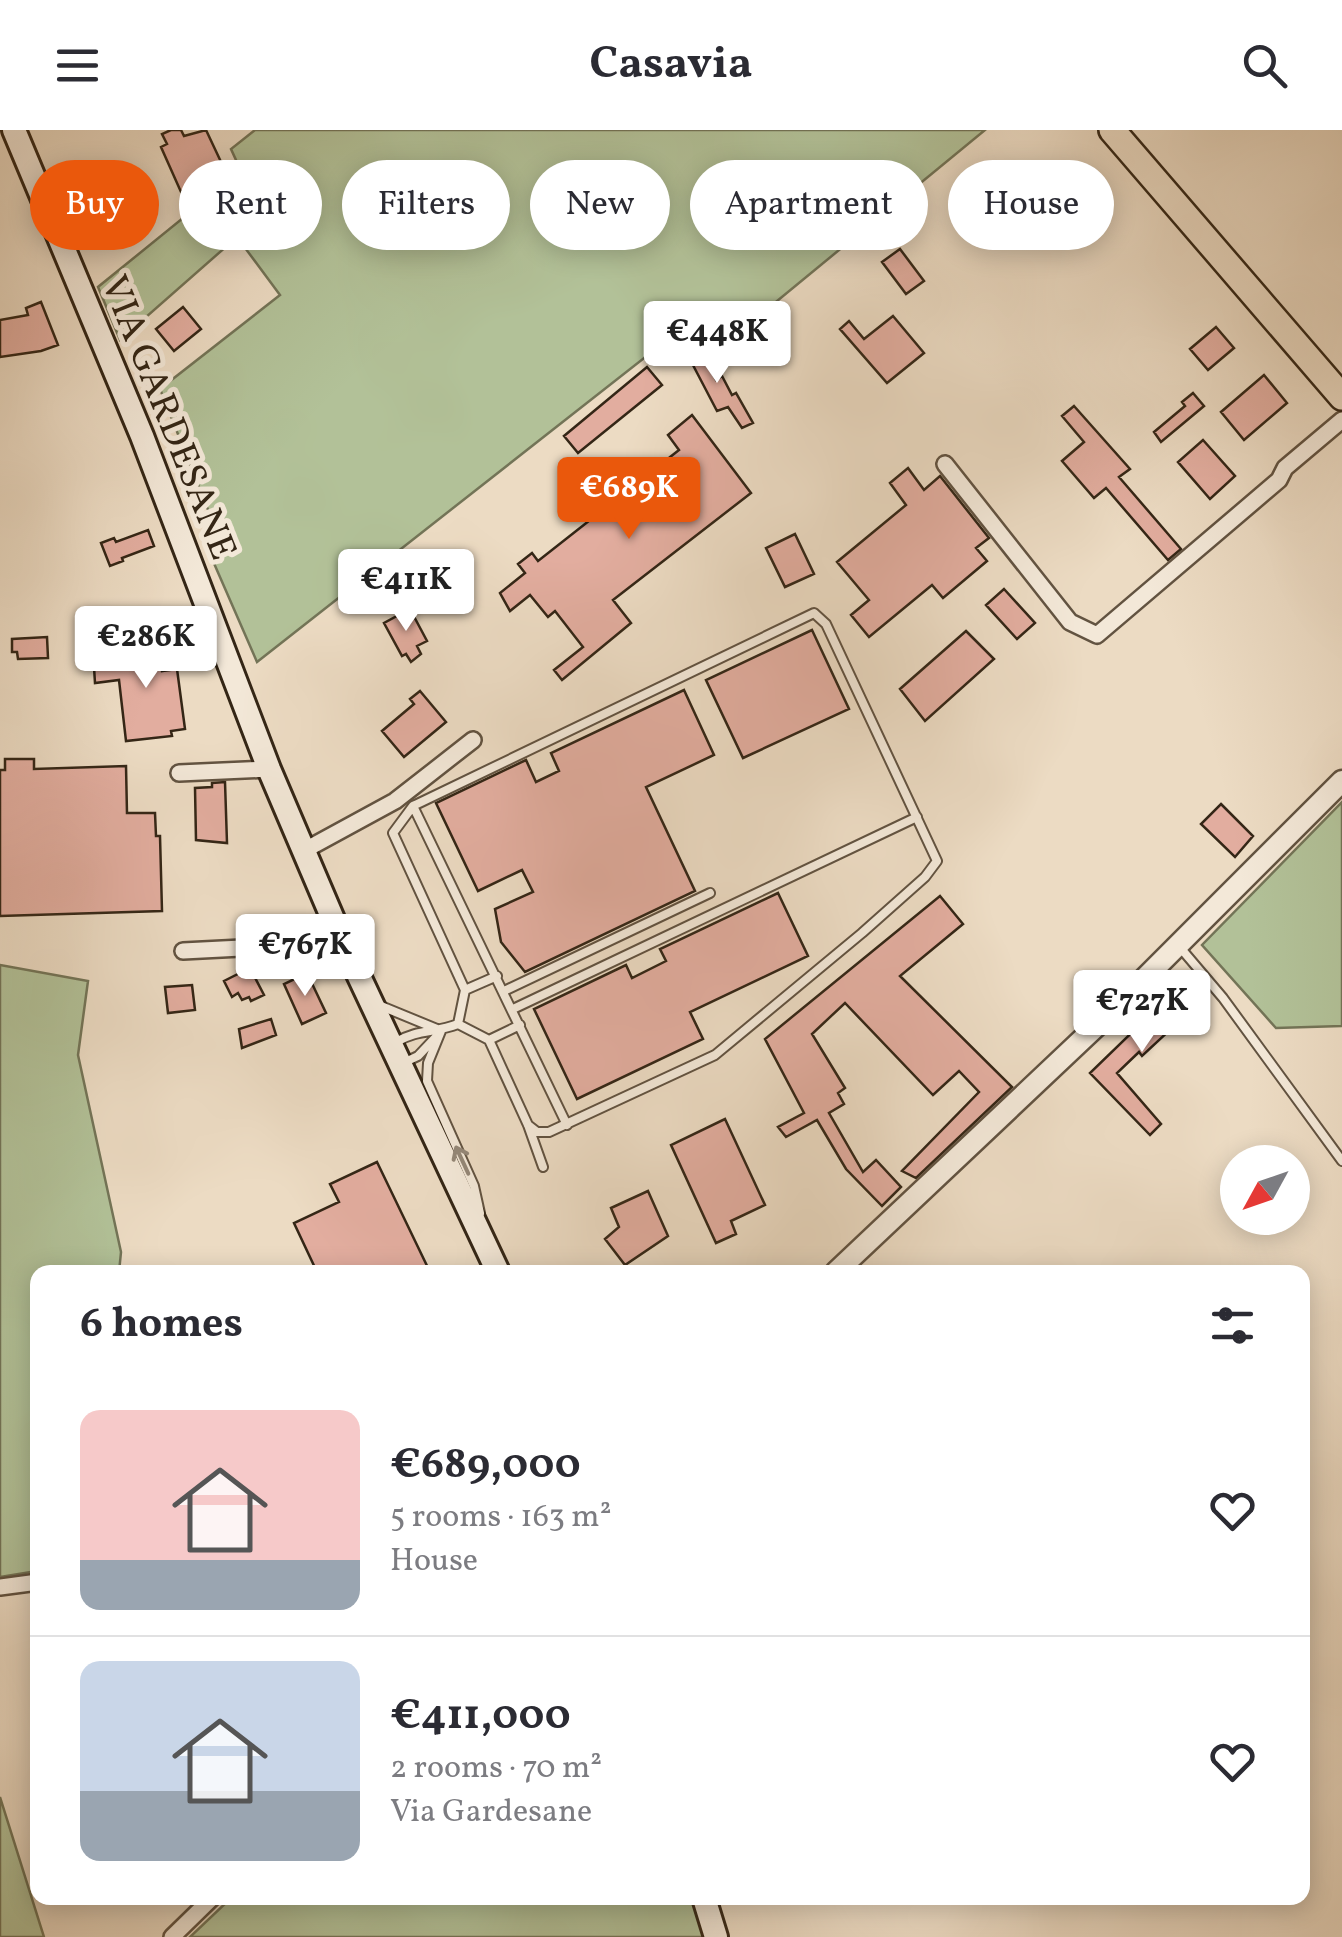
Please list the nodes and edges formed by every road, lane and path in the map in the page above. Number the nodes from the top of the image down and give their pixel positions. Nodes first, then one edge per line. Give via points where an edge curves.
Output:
1 (1112, 130) edge
2 (17, 131) edge
3 (1342, 396) edge
4 (1342, 420) edge
5 (945, 464) dead end
6 (212, 618) junction
7 (112, 620) dead end
8 (473, 740) dead end
9 (269, 769) junction
10 (179, 772) dead end
11 (1342, 782) edge
12 (413, 806) junction
13 (917, 817) junction
14 (304, 850) junction
15 (710, 893) dead end
16 (343, 943) junction
17 (1178, 945) junction
18 (183, 951) dead end
19 (497, 976) junction
20 (465, 990) junction
21 (504, 991) junction
22 (372, 1002) junction
23 (513, 1010) junction
24 (458, 1024) junction
25 (520, 1026) junction
26 (441, 1031) junction
27 (488, 1040) junction
28 (397, 1054) junction
29 (567, 1124) junction
30 (528, 1125) junction
31 (1342, 1161) edge
32 (543, 1167) dead end
33 (494, 1263) edge
34 (843, 1265) edge
35 (30, 1583) edge
36 (0, 1588) edge
37 (205, 1905) edge
38 (706, 1905) edge
39 (172, 1937) edge
40 (716, 1937) edge

1 - 3 main road
2 - 6 main road, VIA GARDESANE
4 - 5 street via 1097,635 1070,622
6 - 7 street, VIA GARDESANE
6 - 9 main road, VIA GARDESANE
8 - 14 street via 394,801
9 - 10 street
9 - 14 main road, VIA GARDESANE
11 - 17 street
12 - 13 lane via 814,613 826,624
12 - 19 lane
12 - 20 lane via 393,832 395,843
13 - 23 lane
13 - 29 lane via 937,861 900,900 715,1055
14 - 16 main road, VIA GARDESANE
15 - 21 lane
16 - 18 street
16 - 22 main road, VIA GARDESANE
17 - 31 lane
17 - 34 street
19 - 20 lane
19 - 21 lane
20 - 24 lane
21 - 23 lane
22 - 26 lane
22 - 28 main road, VIA GARDESANE
23 - 25 lane
24 - 26 lane
24 - 27 lane
25 - 27 lane
25 - 29 lane
26 - 28 lane via 418,1056
26 - 28 lane via 414,1031
33 -> 26 lane via 474,1186 427,1080
27 - 30 lane
28 - 33 main road, VIA GARDESANE
29 - 30 lane via 549,1132
30 - 32 lane
35 - 36 street
37 - 39 street
38 - 40 main road

